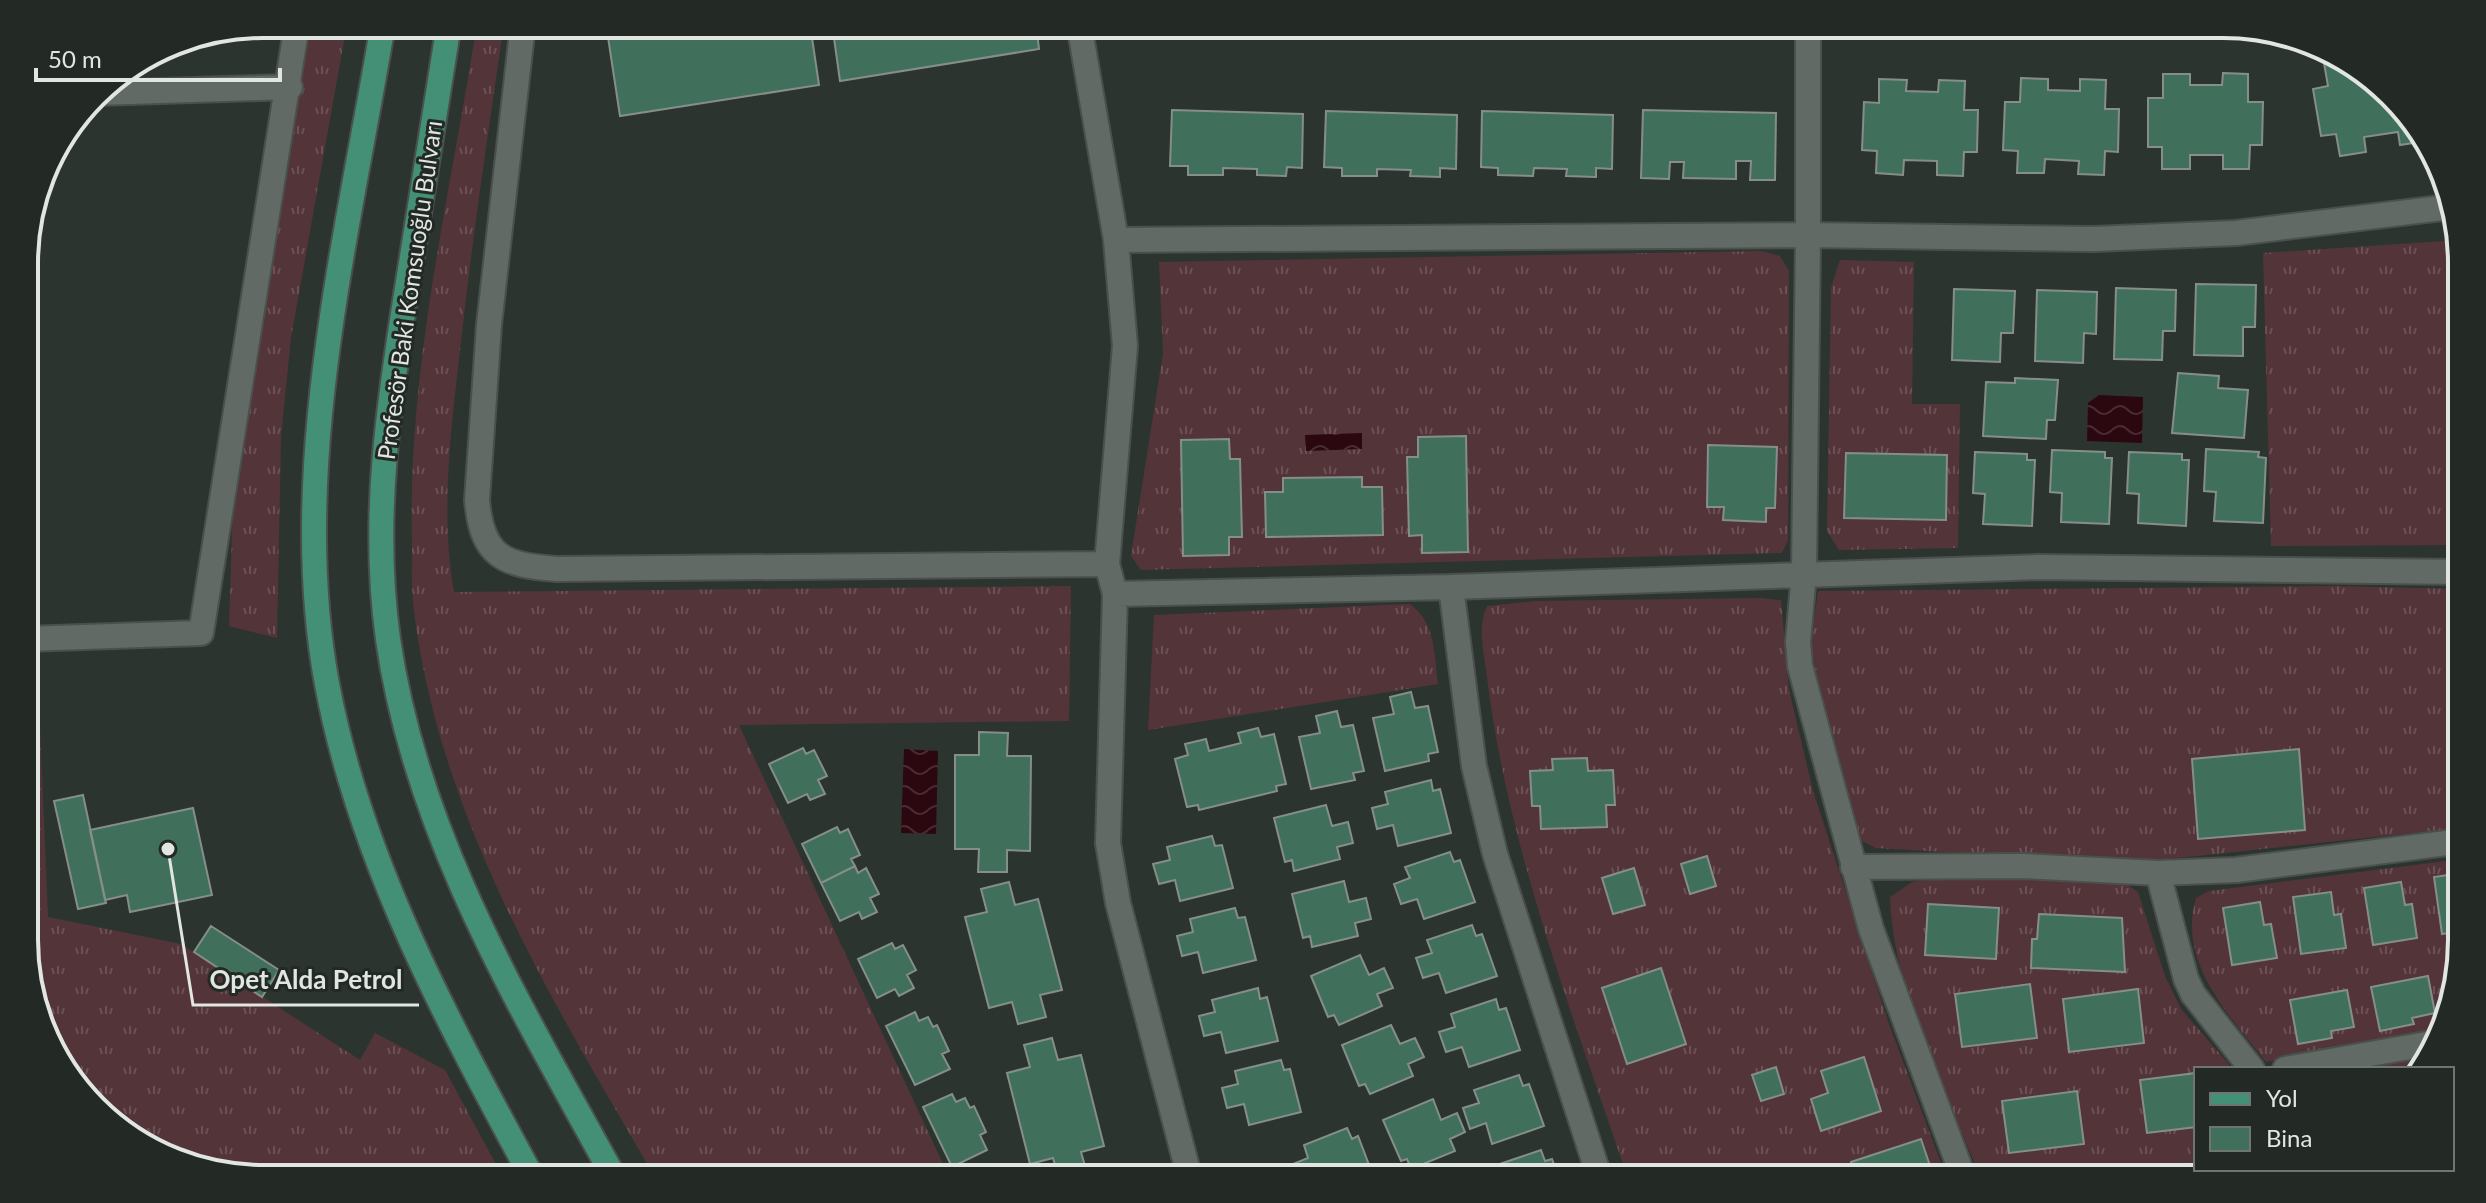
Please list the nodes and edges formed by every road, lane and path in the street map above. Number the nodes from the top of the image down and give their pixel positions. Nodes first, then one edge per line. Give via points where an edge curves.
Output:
1 (295, 38) edge
2 (381, 38) edge
3 (447, 38) edge
4 (521, 38) edge
5 (1081, 38) edge
6 (1808, 38) edge
7 (290, 87) junction
8 (117, 92) edge
9 (2441, 208) edge
10 (1808, 235) junction
11 (1116, 240) junction
12 (1107, 564) junction
13 (2448, 572) edge
14 (1804, 573) junction
15 (1451, 587) junction
16 (1115, 594) junction
17 (38, 639) edge
18 (2448, 843) edge
19 (1853, 867) junction
20 (2158, 873) junction
21 (2422, 1045) edge
22 (2250, 1067) edge
23 (2296, 1067) edge
24 (526, 1165) edge
25 (608, 1165) edge
26 (1186, 1165) edge
27 (1595, 1165) edge
28 (1959, 1165) edge

1 - 7 street
2 - 24 main road via 322,411 315,561 327,684 366,829 416,954
3 - 25 main road, Profesör Baki Komsuoğlu Bulvarı via 384,446 382,562 388,639 425,791 467,902
4 - 12 street via 489,325 477,500 479,527 501,559 557,569
5 - 11 street
6 - 10 street
7 - 8 street
7 - 17 street via 201,633
9 - 10 street via 2236,233 2094,239
10 - 11 street
10 - 14 street
11 - 12 street via 1125,346
12 - 16 street
13 - 14 street via 2038,567
14 - 15 street
14 - 19 street via 1800,666
15 - 16 street
15 - 27 street via 1474,766 1495,854
16 - 26 street via 1108,843 1118,903
18 - 20 street via 2275,866
19 - 20 street via 2023,866
19 - 28 street via 1897,1005
20 - 22 street via 2193,994
21 - 23 street

